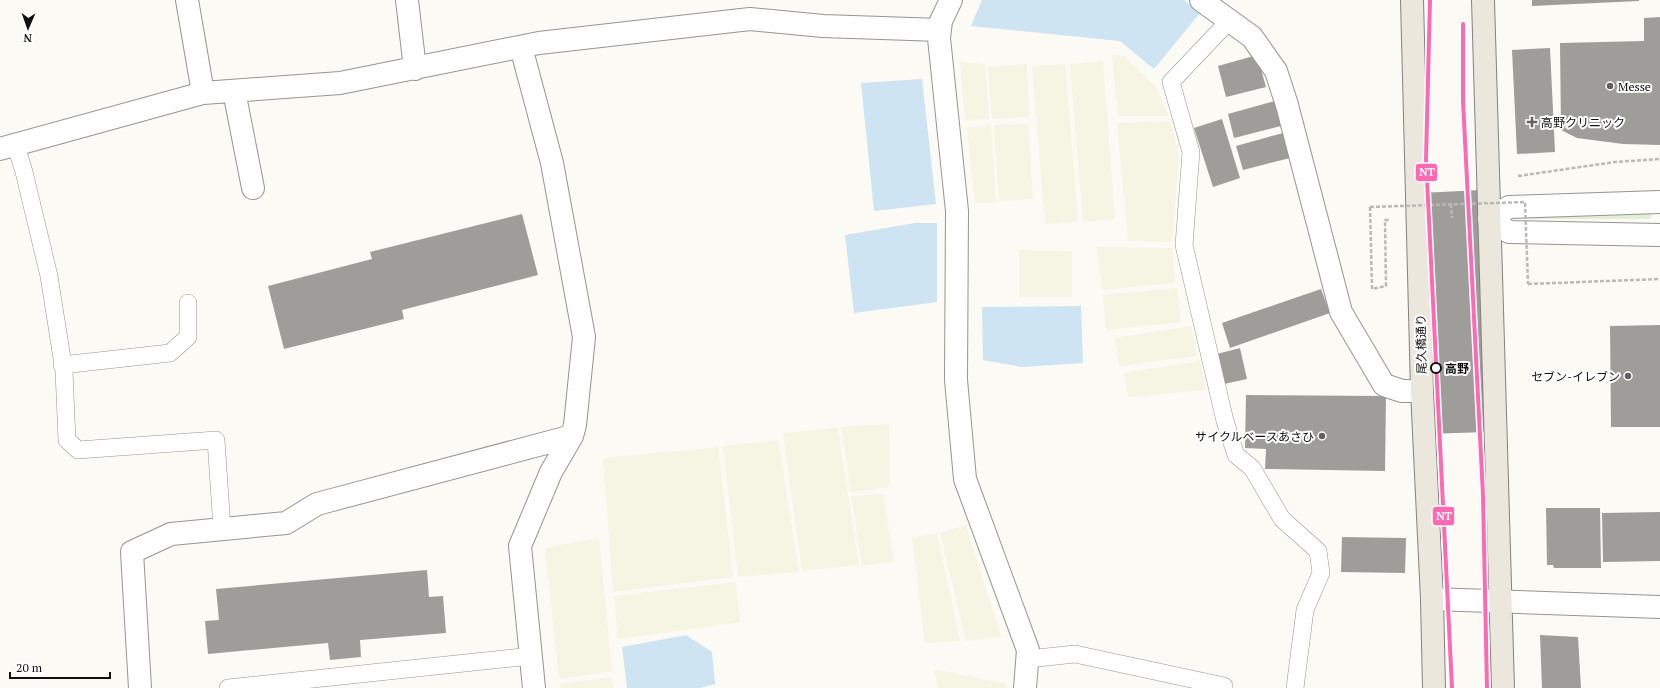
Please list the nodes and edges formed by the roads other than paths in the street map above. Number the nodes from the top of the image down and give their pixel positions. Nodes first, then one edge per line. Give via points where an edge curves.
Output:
1 (187, 0) edge
2 (407, 0) edge
3 (951, 0) edge
4 (1202, 0) edge
5 (1412, 0) edge
6 (1483, 0) edge
7 (1230, 20) junction
8 (940, 30) junction
9 (521, 47) junction
10 (415, 69) junction
11 (234, 91) junction
12 (203, 94) junction
13 (8, 148) edge
14 (253, 188) dead end
15 (1660, 202) edge
16 (1490, 219) junction
17 (1660, 235) edge
18 (188, 303) dead end
19 (62, 365) junction
20 (1422, 391) junction
21 (572, 436) junction
22 (222, 528) junction
23 (1432, 599) junction
24 (1501, 600) junction
25 (1660, 606) edge
26 (531, 656) junction
27 (1028, 658) junction
28 (1224, 686) dead end
29 (140, 688) edge
30 (228, 688) edge
31 (534, 688) edge
32 (1025, 688) edge
33 (1295, 688) edge
34 (1434, 688) edge
35 (1503, 688) edge

1 - 12 street
2 - 10 street
3 - 8 street via 941,21
4 - 7 street
5 - 20 main road, 尾久橋通り
6 - 16 main road
7 - 20 street via 1252,37 1276,71 1341,312 1384,385 1402,391
7 - 33 lane via 1171,82 1191,152 1184,245 1225,421 1236,455 1252,468 1282,519 1318,551 1321,573 1305,610
8 - 9 street via 823,26 750,19
8 - 27 street via 957,211 956,380 965,479 1028,650
9 - 10 street
9 - 21 street via 552,163 584,337
10 - 11 street via 340,83
11 - 12 street
11 - 14 street
12 - 13 street
13 - 19 lane via 24,172 49,276
15 - 16 street via 1509,207
16 - 17 street via 1509,232
16 - 24 main road
18 - 19 lane via 188,337 170,353
19 - 22 lane via 67,440 78,450 216,440
20 - 23 main road, 尾久橋通り
21 - 22 street via 317,504 286,523
21 - 26 street via 550,472 520,546
22 - 29 street via 171,534 132,552
23 - 24 street
23 - 34 main road, 尾久橋通り
24 - 25 street
24 - 35 main road
26 - 30 lane
26 - 31 street
27 - 28 lane via 1075,654
27 - 32 street

